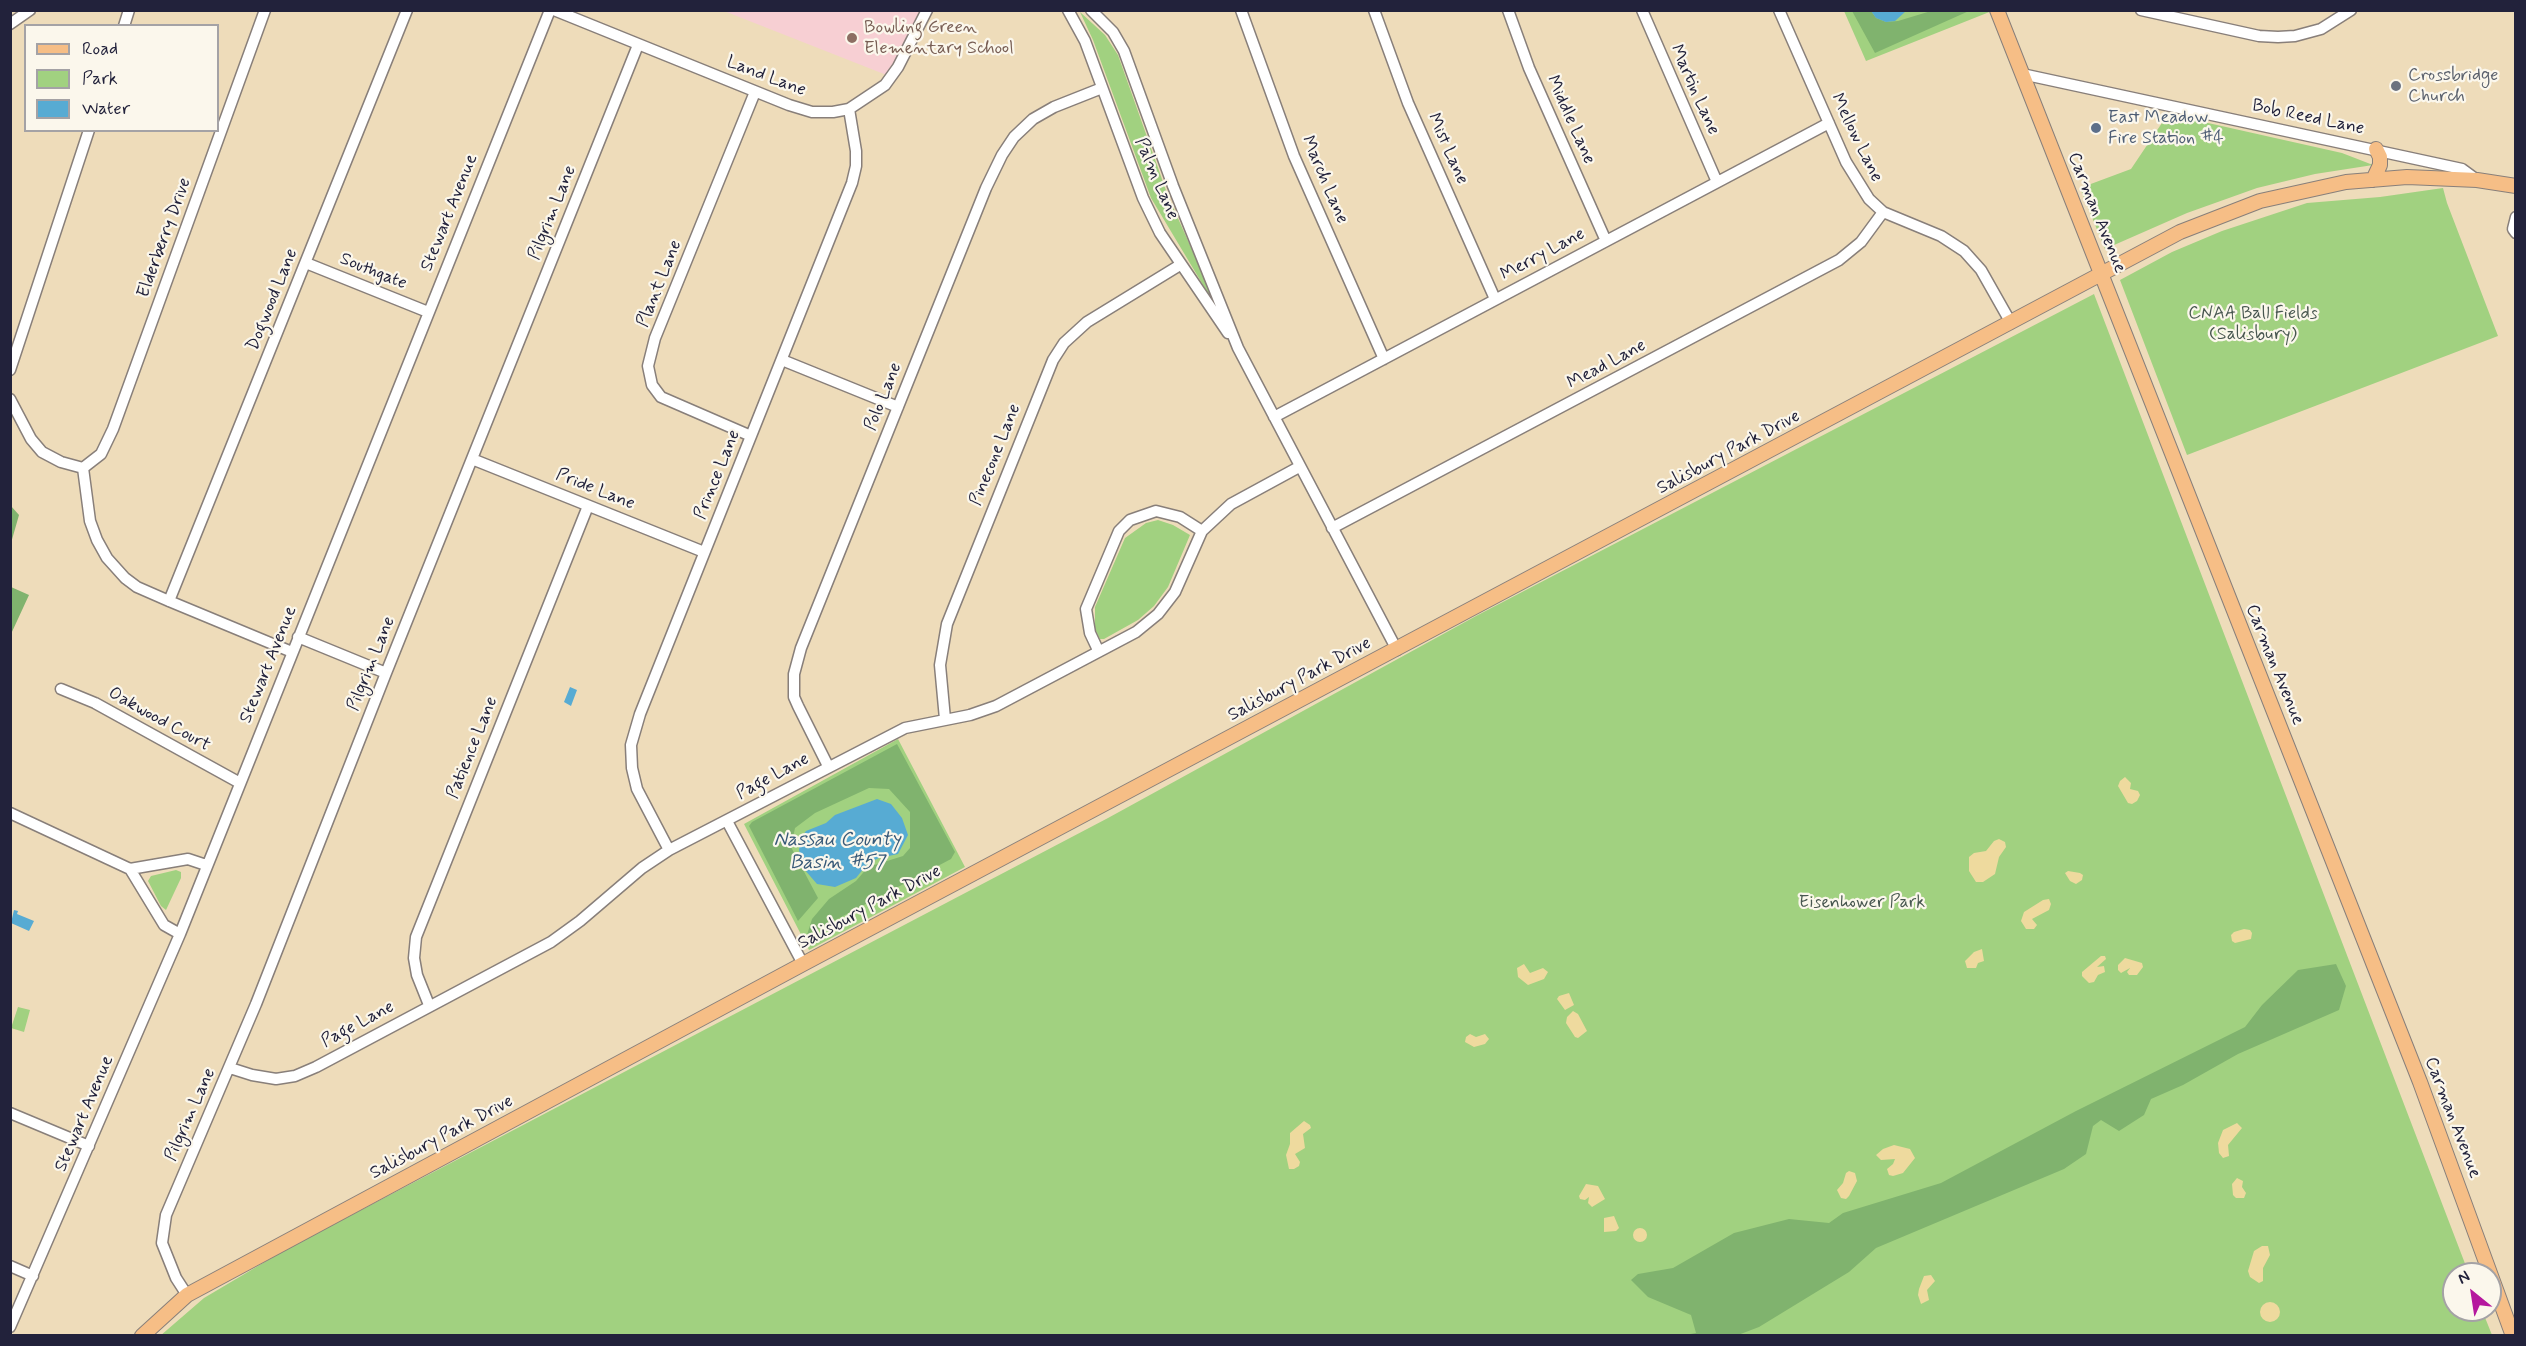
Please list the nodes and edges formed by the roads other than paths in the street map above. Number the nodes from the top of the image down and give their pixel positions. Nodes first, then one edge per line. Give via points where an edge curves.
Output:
1 (30, 10) edge
2 (265, 10) edge
3 (406, 10) edge
4 (552, 10) edge
5 (927, 10) edge
6 (1068, 10) edge
7 (1092, 10) edge
8 (1241, 10) edge
9 (1374, 10) edge
10 (1508, 10) edge
11 (1642, 10) edge
12 (1779, 10) edge
13 (1997, 10) edge
14 (2141, 10) edge
15 (2351, 10) edge
16 (10, 24) edge
17 (638, 45) junction
18 (2022, 74) junction
19 (1102, 88) junction
20 (755, 92) junction
21 (849, 109) junction
22 (1829, 123) junction
23 (88, 132) edge
24 (2376, 149) junction
25 (2373, 180) junction
26 (2477, 180) junction
27 (1717, 182) junction
28 (2516, 186) edge
29 (1883, 212) junction
30 (2516, 217) edge
31 (2516, 233) edge
32 (1606, 241) junction
33 (306, 263) junction
34 (1180, 265) junction
35 (2101, 275) junction
36 (1495, 299) junction
37 (428, 312) junction
38 (2011, 323) junction
39 (1238, 348) junction
40 (1384, 358) junction
41 (782, 360) junction
42 (10, 370) edge
43 (10, 399) edge
44 (898, 407) junction
45 (1274, 417) junction
46 (751, 436) junction
47 (472, 459) junction
48 (1299, 467) junction
49 (83, 468) junction
50 (588, 506) junction
51 (1332, 528) junction
52 (1202, 531) junction
53 (704, 552) junction
54 (169, 601) junction
55 (298, 637) junction
56 (1098, 650) junction
57 (1397, 650) junction
58 (292, 652) junction
59 (386, 673) junction
60 (61, 689) dead end
61 (945, 719) junction
62 (828, 766) junction
63 (240, 783) junction
64 (10, 813) edge
65 (727, 821) junction
66 (669, 850) junction
67 (206, 865) junction
68 (130, 869) junction
69 (180, 934) junction
70 (803, 964) junction
71 (429, 1005) junction
72 (230, 1068) junction
73 (10, 1113) edge
74 (89, 1146) junction
75 (10, 1266) edge
76 (33, 1276) junction
77 (187, 1295) junction
78 (10, 1327) edge
79 (142, 1335) edge
80 (2513, 1335) edge

1 - 16 street
2 - 49 street, Elderberry Drive via 113,429 101,454
3 - 33 street, Dogwood Lane
4 - 17 street, Land Lane
4 - 37 street, Stewart Avenue
5 - 21 street, Land Lane via 885,85
6 - 19 street, Palm Lane via 1085,41
7 - 39 street, Palm Lane via 1113,32 1124,51
8 - 40 street, March Lane via 1294,156
9 - 36 street, Mist Lane via 1408,103
10 - 32 street, Middle Lane via 1529,68
11 - 27 street, Martin Lane
12 - 22 street, Mellow Lane
13 - 18 main road, Carman Avenue
14 - 15 street via 2278,37 2321,29
17 - 20 street, Land Lane
17 - 47 street, Pilgrim Lane
18 - 24 street, Bob Reed Lane
18 - 35 main road, Carman Avenue
19 - 34 street, Palm Lane via 1143,198
19 - 44 street, Polo Lane via 1033,119 1002,155
20 - 21 street, Land Lane via 812,111
20 - 46 street, Plant Lane via 655,339 648,366 652,385 661,398
21 - 41 street, Prince Lane via 856,151 854,174
22 - 27 street, Merry Lane
22 - 29 street, Mellow Lane via 1858,183
23 - 42 street
24 - 25 main road via 2380,165
24 - 26 street, Bob Reed Lane via 2462,169
25 - 26 main road, Salisbury Park Drive
25 - 35 main road, Salisbury Park Drive via 2260,201 2180,232
26 - 28 main road, Salisbury Park Drive
27 - 32 street, Merry Lane
29 - 38 street, Mellow Lane via 1941,236 1964,251 1981,270
29 - 51 street, Mead Lane via 1861,242 1839,260
30 - 31 street
32 - 36 street, Merry Lane
33 - 37 street, Southgate
33 - 54 street, Dogwood Lane
34 - 39 street, Palm Lane
34 - 61 street, Pinecone Lane via 1087,322 1064,343 1053,360 947,624 940,665
35 - 38 main road, Salisbury Park Drive
35 - 80 main road, Carman Avenue via 2420,1082
36 - 40 street, Merry Lane
37 - 55 street, Stewart Avenue
38 - 57 main road, Salisbury Park Drive
39 - 45 street, Palm Lane
40 - 45 street, Merry Lane
41 - 44 street
41 - 46 street, Prince Lane
43 - 49 street via 42,452
44 - 62 street, Polo Lane via 794,674 794,697
45 - 48 street, Palm Lane
46 - 53 street, Prince Lane
47 - 50 street, Pride Lane
47 - 59 street, Pilgrim Lane
48 - 51 street, Palm Lane
48 - 52 street, Page Lane via 1231,504
49 - 54 street via 90,521 107,558 137,587
50 - 53 street, Pride Lane
50 - 71 street, Patience Lane via 416,937 417,975
51 - 57 street, Palm Lane
52 - 56 street, Page Lane via 1175,592 1158,614 1136,632
52 - 56 street via 1180,517 1156,511 1130,520 1119,531 1086,609 1088,627
53 - 66 street, Prince Lane via 631,745 637,789
54 - 58 street
55 - 58 street, Stewart Avenue
55 - 59 street
56 - 61 street, Page Lane via 996,706
57 - 70 main road, Salisbury Park Drive
58 - 63 street, Stewart Avenue
59 - 72 street, Pilgrim Lane
60 - 63 street, Oakwood Court via 95,703
61 - 62 street, Page Lane via 905,728
62 - 65 street, Page Lane
63 - 67 street, Stewart Avenue
64 - 68 street
65 - 66 street, Page Lane
65 - 70 street
66 - 71 street, Page Lane via 550,942
67 - 68 street via 188,859
67 - 69 street, Stewart Avenue
68 - 69 street via 164,925
69 - 74 street, Stewart Avenue
70 - 77 main road, Salisbury Park Drive
71 - 72 street, Page Lane via 295,1076 276,1079
72 - 77 street, Pilgrim Lane via 162,1228 167,1258
73 - 74 street
74 - 76 street, Stewart Avenue
75 - 76 street
76 - 78 street, Stewart Avenue
77 - 79 main road, Salisbury Park Drive

